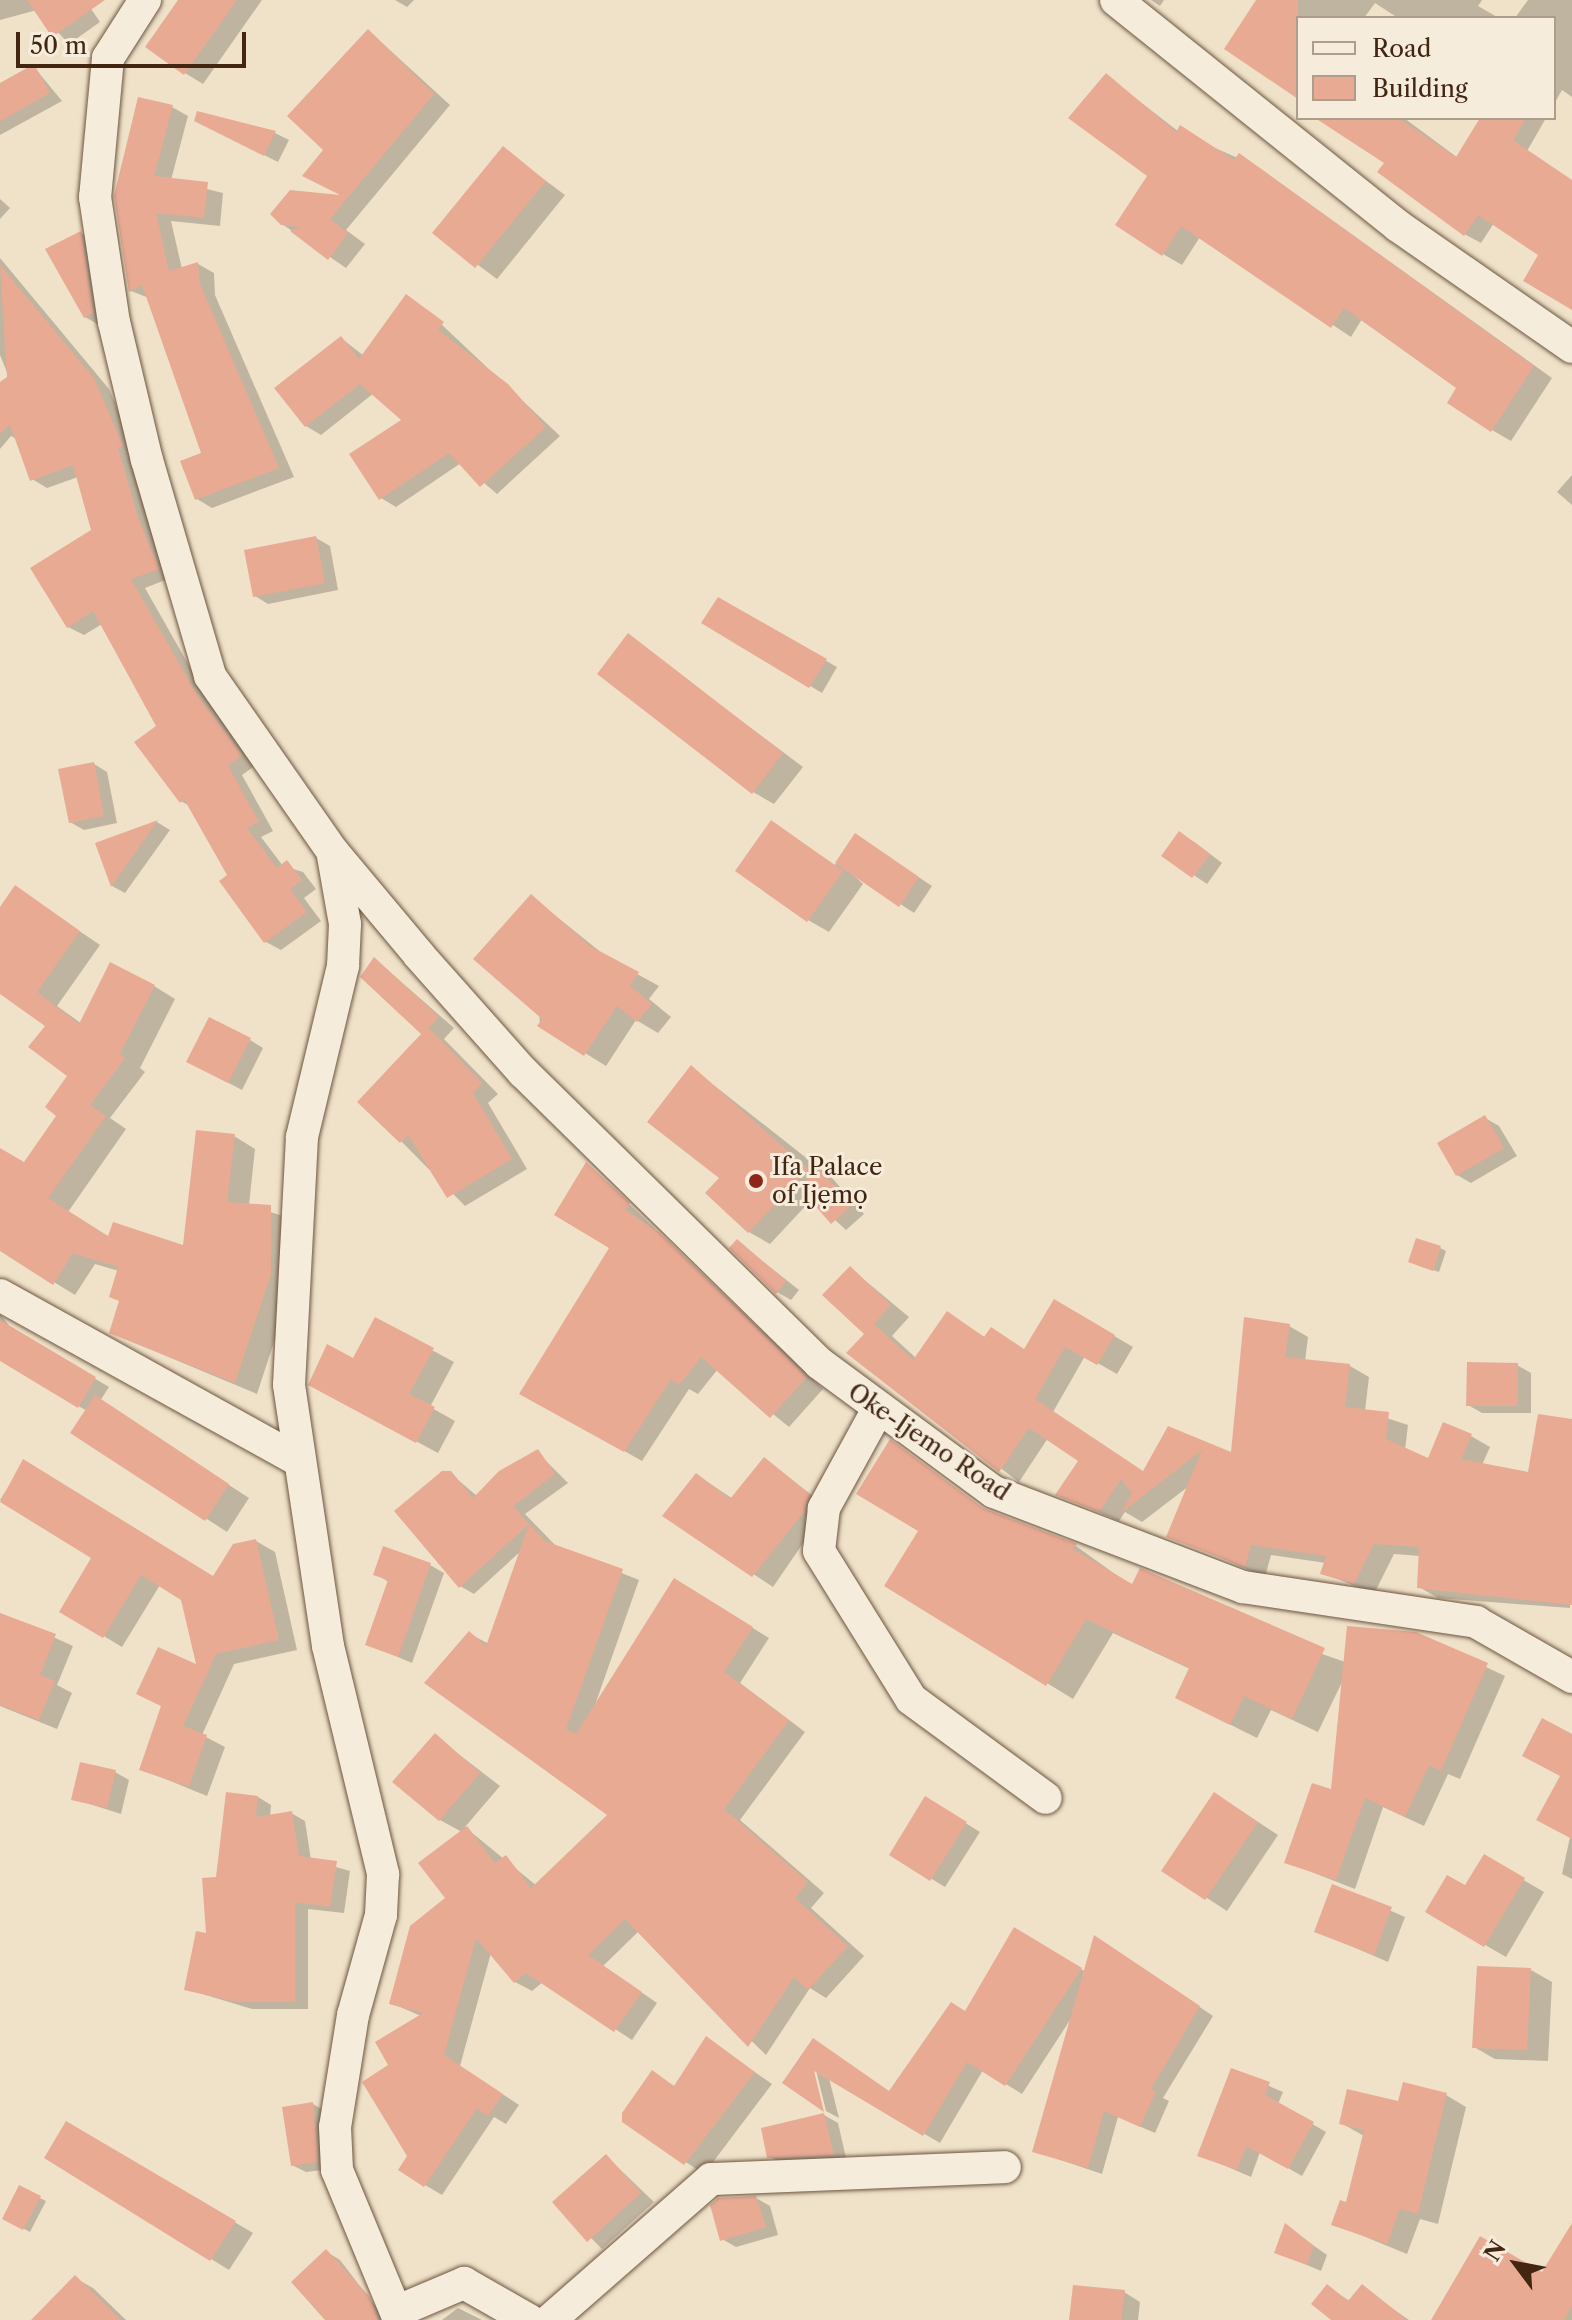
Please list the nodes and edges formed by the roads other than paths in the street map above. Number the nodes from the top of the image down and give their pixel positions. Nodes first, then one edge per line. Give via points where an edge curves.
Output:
1 (145, 0) edge
2 (1116, 0) edge
3 (1572, 347) edge
4 (333, 852) junction
5 (0, 1295) edge
6 (877, 1411) junction
7 (296, 1459) junction
8 (1572, 1677) edge
9 (1046, 1798) dead end
10 (1005, 2167) dead end
11 (399, 2315) edge
12 (529, 2320) edge
13 (550, 2320) edge

1 - 4 street, Oke-Ijemo Road via 108,58 99,101 95,197 114,322 210,676
2 - 3 street via 1398,226
4 - 6 street, Oke-Ijemo Road via 523,1072
4 - 7 street via 345,924 343,966 302,1137 289,1385
5 - 7 street
6 - 8 street, Oke-Ijemo Road via 994,1492 1080,1530 1243,1587 1476,1622
6 - 9 street via 824,1508 819,1551 911,1699
7 - 11 street via 328,1646 383,1874 381,1915 353,2015 335,2127 337,2170 352,2219
10 - 13 street via 711,2179
11 - 12 street via 464,2283

